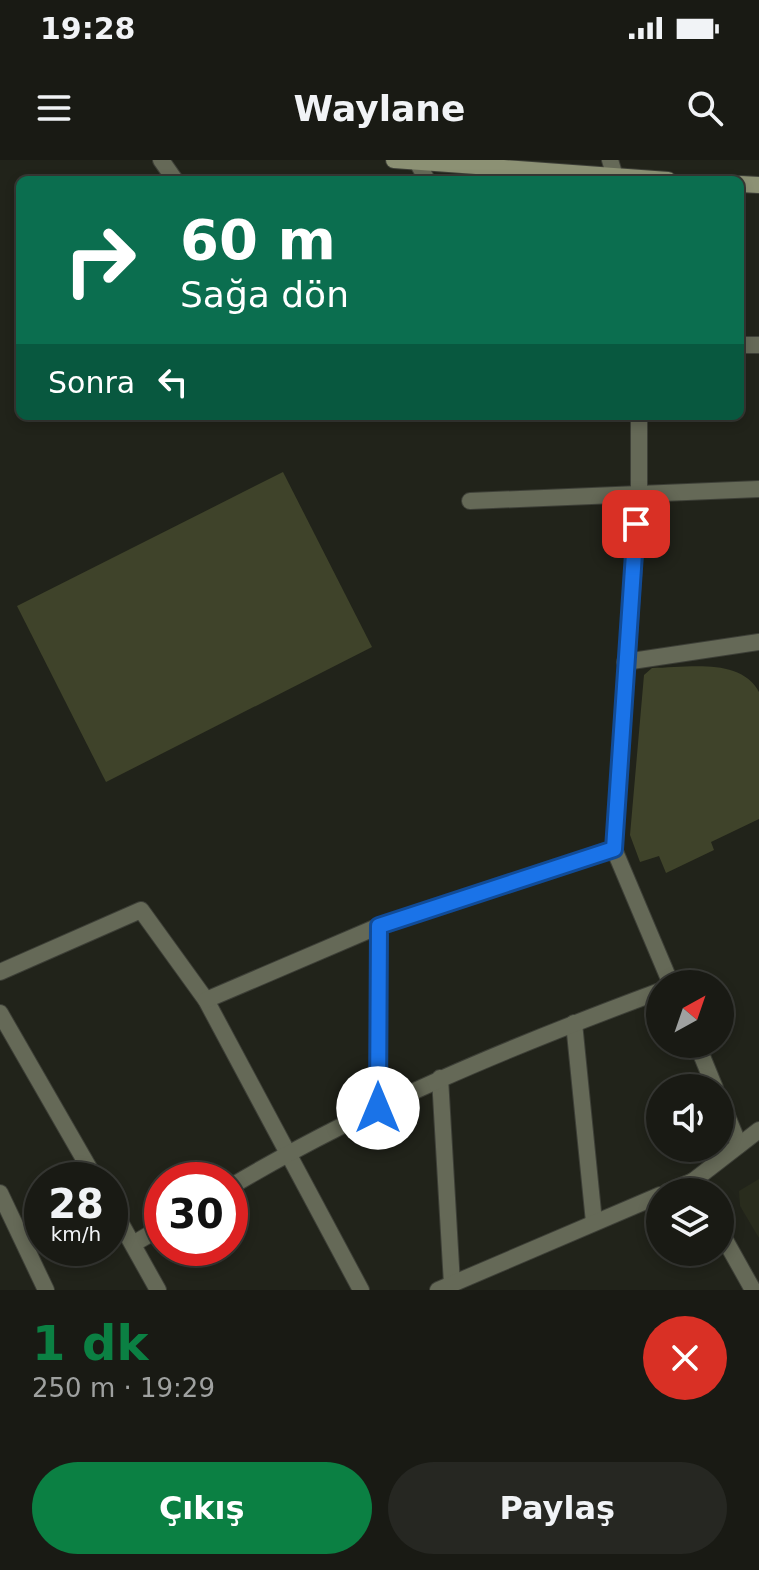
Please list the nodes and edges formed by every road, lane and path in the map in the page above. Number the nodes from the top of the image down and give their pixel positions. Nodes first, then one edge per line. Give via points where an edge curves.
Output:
1 (394, 160) edge
2 (416, 160) edge
3 (584, 176) edge
4 (639, 420) edge
5 (759, 489) edge
6 (639, 492) junction
7 (470, 501) dead end
8 (759, 642) edge
9 (625, 662) junction
10 (614, 849) junction
11 (379, 926) junction
12 (665, 970) edge
13 (0, 972) edge
14 (646, 996) edge
15 (206, 1000) junction
16 (0, 1013) edge
17 (574, 1023) junction
18 (440, 1078) junction
19 (378, 1108) junction
20 (759, 1130) edge
21 (734, 1133) edge
22 (739, 1145) junction
23 (286, 1154) junction
24 (86, 1162) edge
25 (248, 1176) edge
26 (705, 1178) edge
27 (0, 1193) edge
28 (646, 1201) edge
29 (4, 1214) edge
30 (594, 1222) junction
31 (128, 1235) edge
32 (144, 1238) edge
33 (133, 1244) junction
34 (734, 1256) edge
35 (445, 1287) edge
36 (46, 1290) edge
37 (158, 1290) edge
38 (361, 1290) edge
39 (753, 1290) edge

1 - 2 main road
2 - 3 main road
4 - 6 street
5 - 6 street
6 - 7 street
6 - 9 street
8 - 9 street
9 - 10 street
10 - 11 street
10 - 12 street
11 - 15 street
11 - 19 street
13 - 15 street via 141,910
14 - 17 street
15 - 23 street
16 - 24 street
17 - 18 street
17 - 30 street
18 - 19 street
18 - 35 street
19 - 23 street
20 - 22 street
21 - 22 street
22 - 26 street
23 - 25 street
23 - 38 street
27 - 29 street
28 - 30 street
29 - 36 street
30 - 35 street
31 - 33 street
32 - 33 street
33 - 37 street
34 - 39 street

